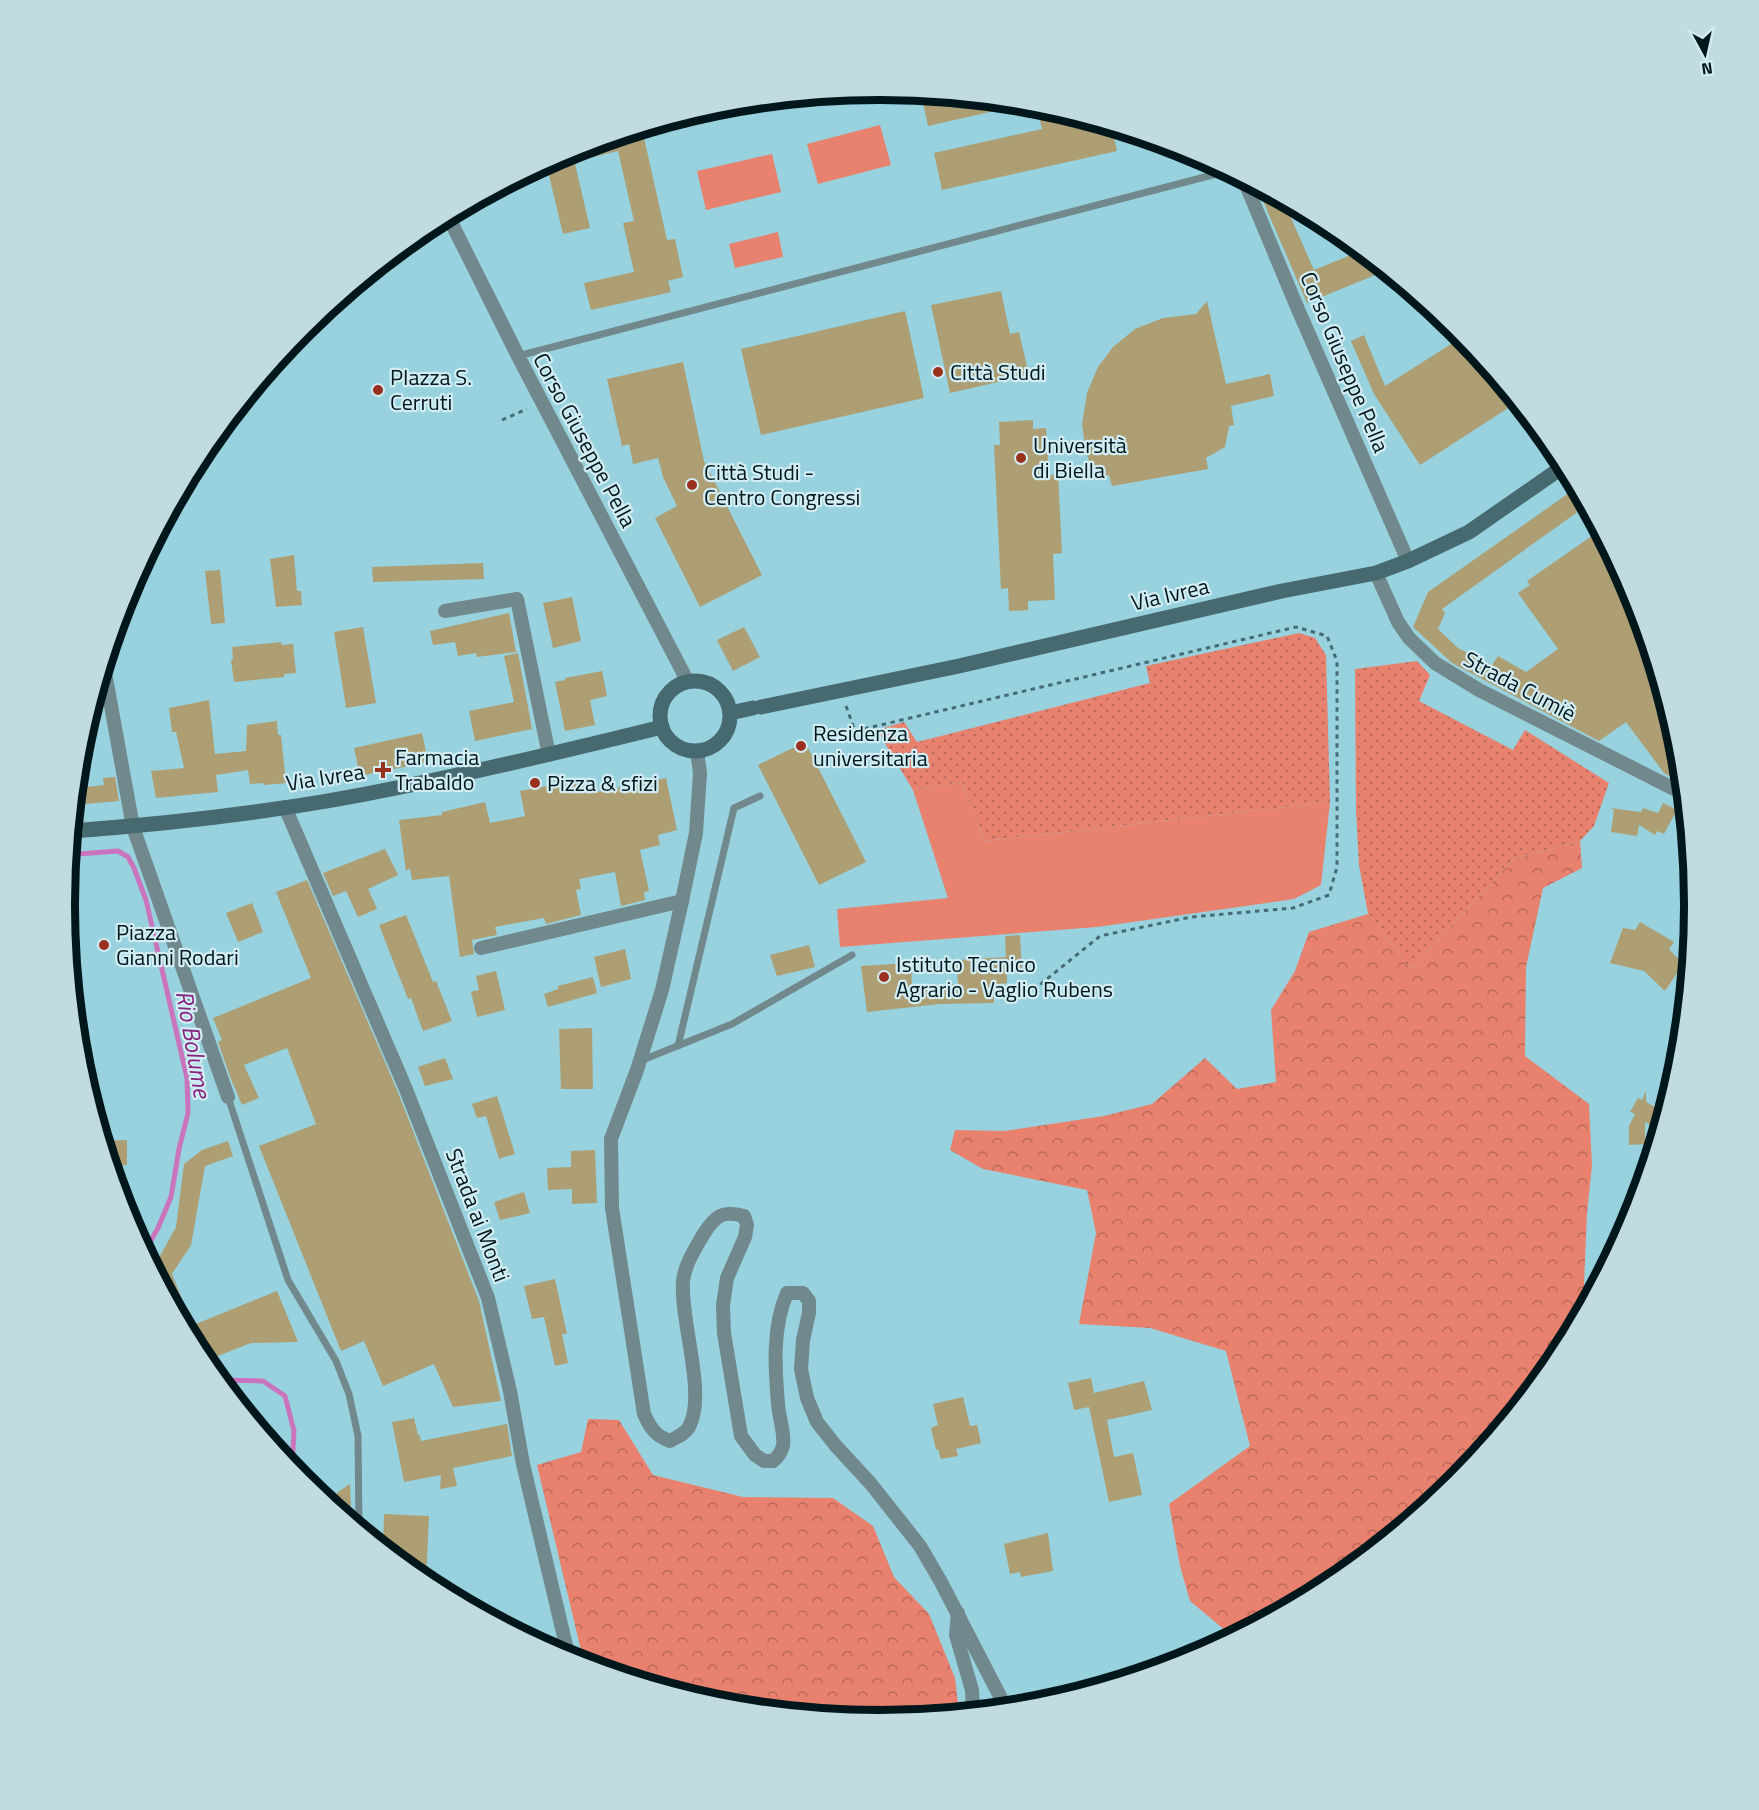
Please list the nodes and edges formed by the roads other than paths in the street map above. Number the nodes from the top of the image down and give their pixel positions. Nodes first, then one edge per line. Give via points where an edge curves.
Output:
1 (1215, 174) edge
2 (1248, 190) edge
3 (452, 224) edge
4 (518, 356) junction
5 (1556, 472) edge
6 (1408, 561) junction
7 (1376, 573) junction
8 (445, 611) dead end
9 (107, 682) edge
10 (688, 682) junction
11 (730, 713) junction
12 (662, 727) junction
13 (697, 751) junction
14 (549, 754) junction
15 (1675, 790) edge
16 (760, 796) dead end
17 (285, 807) junction
18 (133, 826) junction
19 (79, 830) edge
20 (682, 901) junction
21 (481, 948) dead end
22 (852, 955) dead end
23 (678, 1046) junction
24 (640, 1061) junction
25 (228, 1097) joint
26 (359, 1518) edge
27 (958, 1613) junction
28 (565, 1645) edge
29 (1002, 1700) edge
30 (973, 1704) edge

1 - 4 lane
2 - 6 street, Corso Giuseppe Pella
3 - 4 street, Corso Giuseppe Pella
4 - 10 street, Corso Giuseppe Pella
5 - 6 main road, Via Ivrea via 1469,532
6 - 7 main road, Via Ivrea
7 - 11 main road, Via Ivrea
7 - 15 street, Strada Cumiè via 1398,622 1435,663 1479,690
8 - 14 street via 517,599
9 - 18 street
10 - 11 main road via 705,683 721,692
10 - 12 main road via 677,686 662,704
11 - 13 main road via 725,735 708,749
12 - 13 main road via 675,745
12 - 14 main road, Via Ivrea
13 - 20 street via 700,773 696,833
14 - 17 main road, Via Ivrea via 394,789
16 - 23 lane via 734,808
17 - 18 main road, Via Ivrea
17 - 28 street, Strada ai Monti via 405,1087 488,1298
18 - 19 main road, Via Ivrea
18 - 25 street
20 - 21 street
20 - 24 street via 662,990
22 - 23 lane via 732,1024
23 - 24 lane
24 - 27 street via 611,1139 610,1174 638,1380 649,1426 670,1441 688,1429 695,1408 695,1389 683,1280 689,1259 711,1221 723,1214 744,1216 745,1237 727,1278 723,1305 741,1436 764,1461 779,1456 783,1445 776,1340 787,1293 803,1293 809,1301 809,1313 801,1369 817,1422 920,1546
25 - 26 lane via 288,1280 336,1361 349,1394 358,1436
27 - 29 street
27 - 30 street via 956,1635

